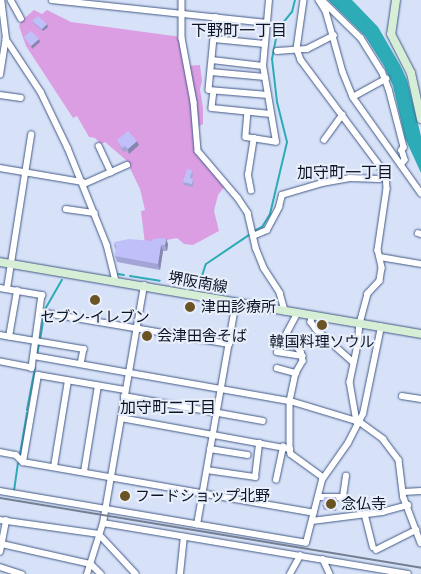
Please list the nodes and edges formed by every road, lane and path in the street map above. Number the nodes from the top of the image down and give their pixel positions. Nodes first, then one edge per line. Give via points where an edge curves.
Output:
1 (1, 0) edge
2 (11, 0) edge
3 (52, 0) edge
4 (182, 0) edge
5 (269, 0) edge
6 (304, 0) edge
7 (320, 0) edge
8 (396, 0) edge
9 (182, 15) junction
10 (216, 17) junction
11 (21, 18) dead end
12 (267, 22) junction
13 (2, 29) edge
14 (334, 35) junction
15 (214, 38) junction
16 (6, 39) junction
17 (265, 44) junction
18 (297, 49) junction
19 (277, 51) dead end
20 (212, 60) junction
21 (263, 66) junction
22 (211, 72) junction
23 (0, 75) edge
24 (265, 77) junction
25 (386, 80) junction
26 (214, 90) junction
27 (0, 95) edge
28 (268, 95) junction
29 (353, 96) junction
30 (21, 98) dead end
31 (248, 112) junction
32 (271, 114) junction
33 (342, 115) junction
34 (421, 119) edge
35 (31, 135) dead end
36 (254, 138) junction
37 (324, 140) dead end
38 (99, 146) dead end
39 (402, 164) junction
40 (127, 165) dead end
41 (0, 168) edge
42 (25, 172) junction
43 (111, 172) junction
44 (386, 174) junction
45 (84, 183) junction
46 (251, 192) dead end
47 (421, 194) edge
48 (68, 211) dead end
49 (95, 213) junction
50 (253, 236) junction
51 (116, 243) edge
52 (107, 244) junction
53 (380, 257) junction
54 (0, 262) edge
55 (11, 264) junction
56 (421, 264) edge
57 (116, 282) junction
58 (144, 286) junction
59 (3, 288) edge
60 (17, 290) junction
61 (236, 302) junction
62 (285, 310) junction
63 (40, 312) junction
64 (298, 313) junction
65 (312, 316) junction
66 (360, 323) junction
67 (136, 327) junction
68 (381, 327) junction
69 (421, 334) edge
70 (0, 335) edge
71 (9, 337) junction
72 (37, 342) junction
73 (229, 344) junction
74 (277, 352) dead end
75 (34, 356) junction
76 (303, 356) junction
77 (0, 362) edge
78 (353, 362) junction
79 (81, 364) junction
80 (279, 370) dead end
81 (128, 372) junction
82 (296, 373) junction
83 (68, 380) junction
84 (98, 386) junction
85 (220, 388) junction
86 (125, 393) junction
87 (402, 396) dead end
88 (421, 399) edge
89 (290, 401) junction
90 (216, 412) junction
91 (121, 418) junction
92 (263, 421) dead end
93 (358, 422) junction
94 (213, 435) junction
95 (259, 443) junction
96 (283, 448) junction
97 (210, 449) junction
98 (290, 449) junction
99 (0, 452) edge
100 (248, 455) dead end
101 (23, 462) junction
102 (54, 467) junction
103 (207, 470) junction
104 (84, 472) junction
105 (346, 476) dead end
106 (110, 477) junction
107 (323, 477) junction
108 (276, 480) dead end
109 (0, 491) edge
110 (421, 491) edge
111 (203, 492) junction
112 (403, 492) junction
113 (318, 497) junction
114 (408, 505) junction
115 (105, 510) junction
116 (314, 513) junction
117 (366, 514) junction
118 (3, 520) edge
119 (312, 520) junction
120 (103, 523) junction
121 (197, 525) junction
122 (416, 530) junction
123 (99, 534) junction
124 (184, 537) junction
125 (421, 543) edge
126 (2, 544) junction
127 (0, 552) edge
128 (300, 556) junction
129 (323, 559) junction
130 (91, 564) junction
131 (0, 567) edge
132 (386, 572) edge
133 (22, 574) edge
134 (87, 574) edge
135 (101, 574) edge
136 (136, 574) edge
137 (180, 574) edge
138 (290, 574) edge
139 (330, 574) edge
140 (408, 574) edge

1 - 13 street
2 - 11 street
3 - 9 street
4 - 9 street
5 - 12 street
6 - 18 street
7 - 14 street
7 - 25 street via 361,38
8 - 34 main road via 391,34 411,73
9 - 10 street
9 - 50 street via 182,38 194,102 198,151 248,213
10 - 12 street
10 - 15 street
12 - 17 street
13 - 16 street
14 - 18 street via 306,49
14 - 29 street
15 - 17 street
15 - 20 street
16 - 23 street
16 - 45 street via 41,92
17 - 21 street
18 - 19 street
18 - 33 street via 301,60
20 - 21 street
20 - 22 street
21 - 24 street
22 - 24 street
22 - 26 street via 209,90
24 - 28 street
25 - 29 street
25 - 39 street via 404,147 405,160
26 - 28 street
26 - 31 street via 212,108
27 - 30 street
28 - 32 street
29 - 39 street
31 - 32 street
31 - 36 street via 246,137
32 - 36 street via 276,142
33 - 37 street
33 - 44 street
35 - 42 street
36 - 46 street via 248,175
38 - 43 street
39 - 47 street
40 - 43 street
41 - 42 street
42 - 45 street
42 - 55 street
43 - 45 street
44 - 50 street via 379,179 350,178 322,183 282,195 267,230
44 - 53 street via 388,189 378,250
45 - 49 street
48 - 49 street
49 - 52 street
50 - 62 street via 264,268 280,293
51 - 52 street
52 - 57 street
53 - 56 street
53 - 66 street via 380,281 368,294
54 - 55 main road, 堺阪南線
55 - 57 main road, 堺阪南線
55 - 59 street
57 - 58 main road, 堺阪南線
58 - 61 main road, 堺阪南線
58 - 67 street
59 - 60 street
60 - 63 street via 42,295
60 - 71 street
61 - 62 main road, 堺阪南線
61 - 73 street
62 - 64 main road, 堺阪南線
63 - 67 street
63 - 72 street
64 - 65 main road, 堺阪南線
64 - 76 street via 286,334
65 - 66 main road, 堺阪南線
65 - 78 street via 311,322 316,329
66 - 68 main road, 堺阪南線
66 - 78 street
67 - 73 street
67 - 81 street
68 - 69 main road, 堺阪南線
68 - 93 street
70 - 71 street
71 - 72 street
72 - 75 street
72 - 79 street via 84,349
73 - 85 street
74 - 76 street
75 - 77 street via 32,368
75 - 79 street
76 - 82 street via 302,366
78 - 93 street via 350,384
79 - 81 street
80 - 82 street
81 - 85 street
81 - 86 street
82 - 89 street
83 - 84 street
83 - 101 street via 38,375
83 - 102 street
84 - 86 street
84 - 104 street
85 - 89 street
85 - 90 street
86 - 90 street
86 - 91 street
87 - 88 street
89 - 93 street
89 - 98 street
90 - 92 street
90 - 94 street
91 - 94 street
91 - 106 street
93 - 107 street via 348,443
93 - 112 street via 383,439 399,460
94 - 95 street
94 - 97 street
95 - 96 street
95 - 103 street via 255,477
96 - 98 street
96 - 108 street
97 - 100 street
97 - 103 street
98 - 107 street via 291,454
99 - 101 street via 16,455
101 - 102 street
102 - 104 street
103 - 111 street
104 - 106 street
105 - 113 street via 343,497
106 - 111 street
106 - 115 street
107 - 113 street
109 - 115 street
110 - 112 street
111 - 116 street
111 - 121 street
112 - 114 street
113 - 116 street
114 - 117 street
114 - 122 street
115 - 120 street
115 - 121 street
116 - 119 street
117 - 119 street
117 - 122 street via 374,549
118 - 123 street
118 - 126 street
119 - 121 street via 306,543
120 - 123 street
120 - 124 street
122 - 125 street
123 - 130 street
123 - 136 street
124 - 128 street
124 - 137 street
126 - 127 street
126 - 130 street
128 - 129 street
128 - 138 street
129 - 132 street
129 - 139 street
130 - 134 street
130 - 135 street
131 - 133 street
132 - 140 street

